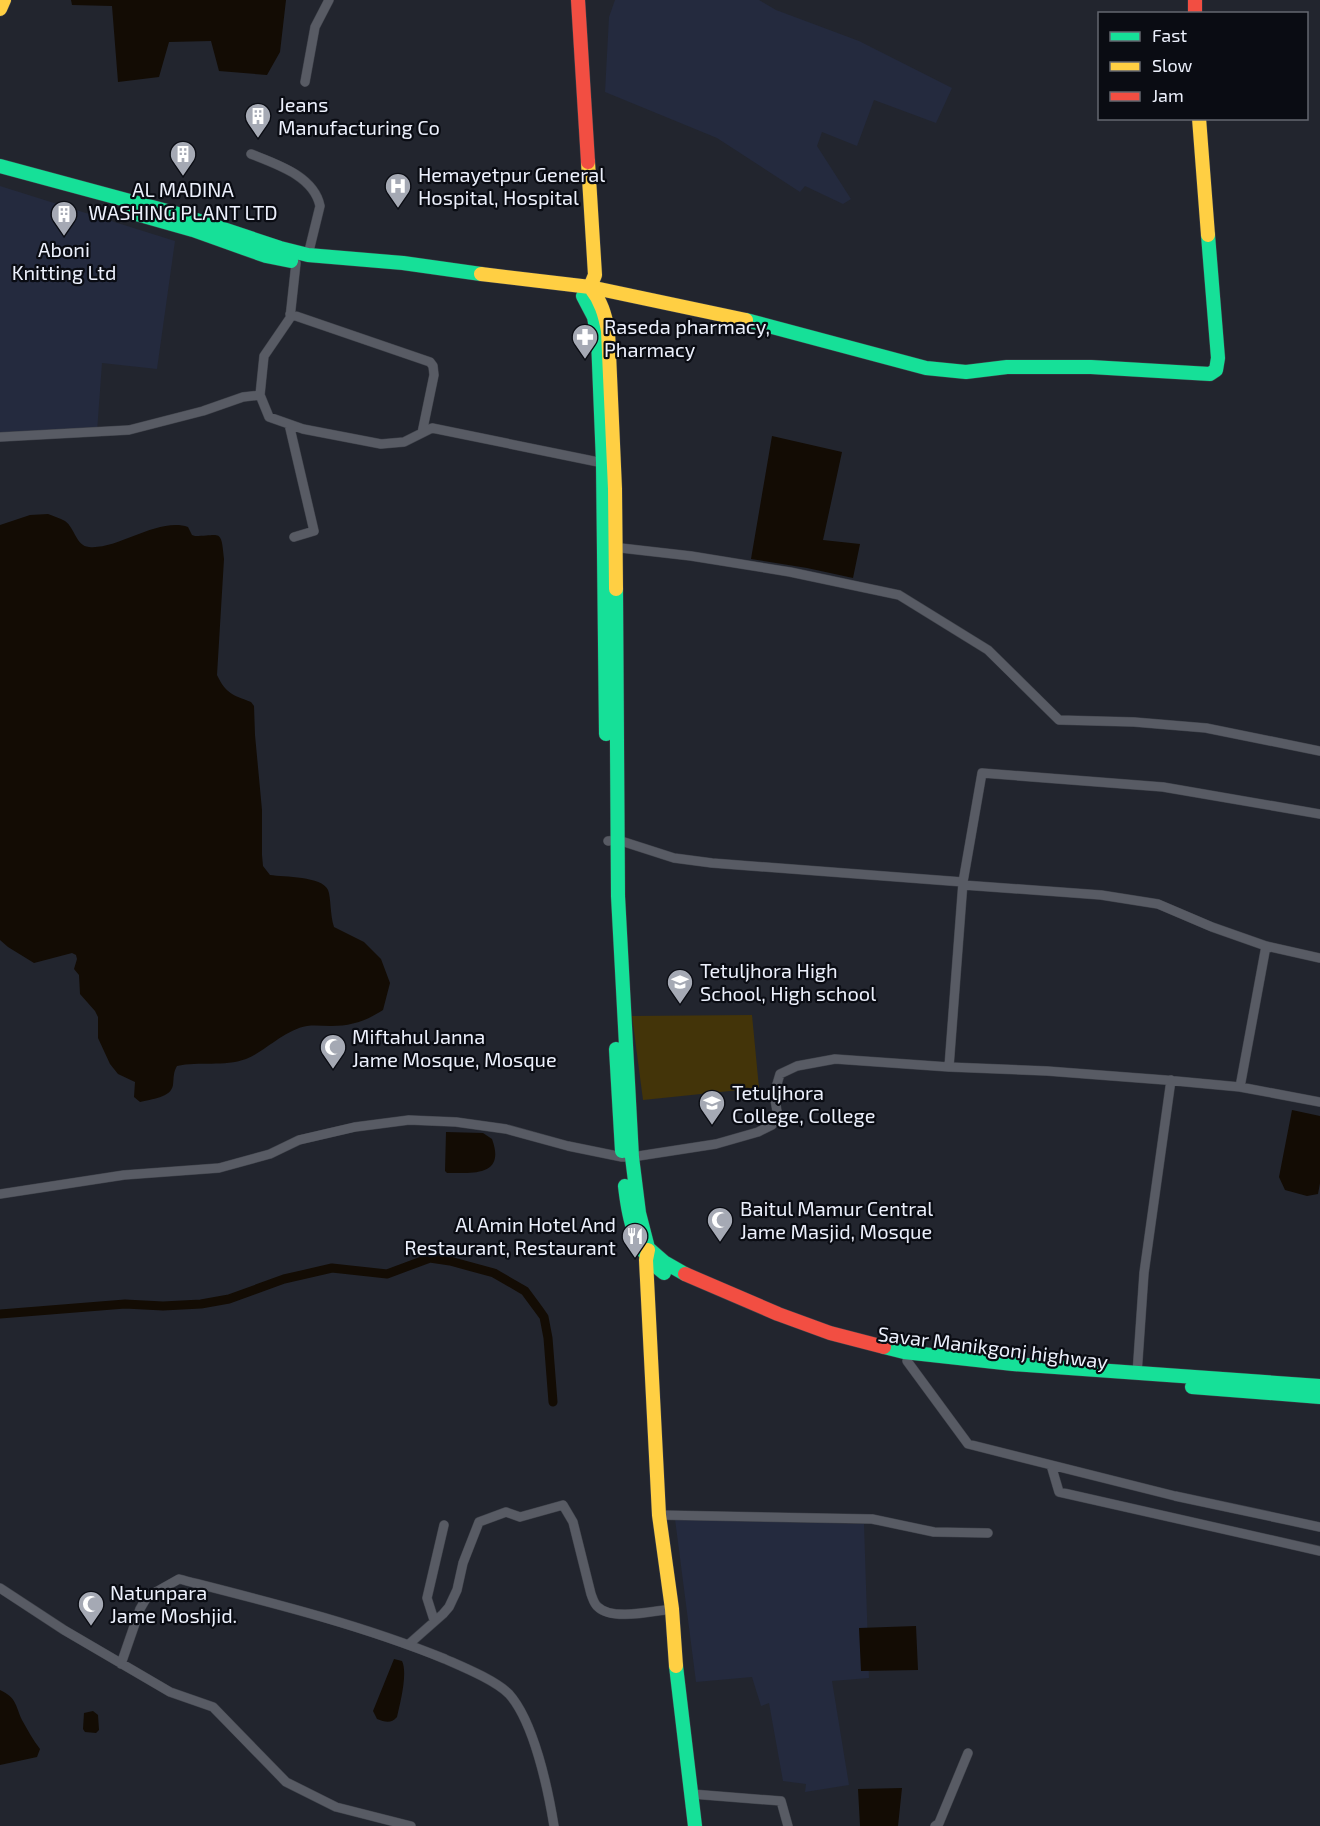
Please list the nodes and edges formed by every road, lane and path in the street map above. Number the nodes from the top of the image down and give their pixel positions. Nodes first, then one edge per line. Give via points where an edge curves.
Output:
1 (4, 0) edge
2 (329, 0) edge
3 (578, 0) edge
4 (0, 9) edge
5 (305, 82) dead end
6 (1199, 120) edge
7 (251, 154) dead end
8 (0, 166) edge
9 (0, 177) edge
10 (177, 219) junction
11 (302, 259) junction
12 (593, 291) junction
13 (290, 314) junction
14 (260, 395) junction
15 (289, 424) junction
16 (422, 433) junction
17 (0, 437) edge
18 (603, 463) junction
19 (294, 537) dead end
20 (609, 547) junction
21 (1320, 751) edge
22 (1320, 814) edge
23 (613, 841) junction
24 (963, 883) junction
25 (1266, 946) junction
26 (1320, 958) edge
27 (949, 1067) junction
28 (1171, 1080) junction
29 (1240, 1087) junction
30 (1320, 1102) edge
31 (627, 1157) junction
32 (0, 1194) edge
33 (647, 1254) junction
34 (907, 1361) junction
35 (1137, 1374) junction
36 (1320, 1386) edge
37 (1320, 1397) edge
38 (1051, 1464) junction
39 (659, 1515) junction
40 (444, 1526) dead end
41 (1320, 1527) edge
42 (988, 1533) dead end
43 (1320, 1551) edge
44 (0, 1588) edge
45 (672, 1609) junction
46 (434, 1620) junction
47 (409, 1644) junction
48 (121, 1664) junction
49 (968, 1753) dead end
50 (692, 1794) junction
51 (411, 1826) edge
52 (554, 1826) edge
53 (695, 1826) edge
54 (788, 1826) edge
55 (935, 1826) edge

1 - 4 main road
2 - 5 street via 315,27
3 - 12 main road
6 - 12 main road via 1218,358 1216,370 1210,374 1091,367 1007,367 966,372 926,368 757,322
7 - 11 street via 293,171 315,193 320,206
8 - 10 main road
9 - 10 main road
10 - 11 main road via 266,256
11 - 12 main road
11 - 13 street
12 - 18 main road
12 - 20 main road via 604,312 608,332 615,489
13 - 14 street via 264,356
13 - 16 street via 430,362 434,375
14 - 15 street via 270,417
14 - 17 street via 129,430
15 - 16 street via 381,444 404,442
15 - 19 street via 314,531
16 - 18 street via 432,428
18 - 20 main road
20 - 21 street via 790,572 899,595 988,650 1059,720 1206,728
20 - 23 main road
22 - 24 street via 1163,787 982,773
23 - 24 street via 674,858 712,863
23 - 31 main road via 613,991
24 - 25 street via 1158,904
24 - 27 street
25 - 26 street
25 - 29 street
27 - 28 street
27 - 31 street via 835,1059 797,1066 780,1074 774,1094 778,1117 772,1125 716,1144
28 - 29 street
28 - 35 street via 1144,1273
29 - 30 street
31 - 32 street via 506,1129 409,1120 299,1140 270,1154 219,1168 124,1175
31 - 33 main road via 632,1232
33 - 34 main road, Savar Manikgonj highway via 661,1271 683,1283 780,1323 851,1348
33 - 35 main road via 778,1314 862,1342 957,1359
33 - 39 main road
34 - 37 main road, Savar Manikgonj highway via 998,1372
34 - 38 street via 968,1444
35 - 36 main road
38 - 41 street via 1174,1496
38 - 43 street via 1059,1492
39 - 42 street via 872,1519 934,1532
39 - 45 main road
40 - 46 street via 427,1598
44 - 48 street
45 - 46 street via 617,1613 596,1605 573,1522 563,1505 520,1516 506,1512 479,1522 457,1590 443,1614
45 - 50 main road
46 - 47 street
47 - 48 street via 299,1609 179,1579 147,1597
47 - 52 street via 471,1670 507,1692 526,1721
48 - 51 street via 170,1692 213,1707 286,1782 336,1807
49 - 55 street
50 - 53 main road
50 - 54 street via 780,1801

